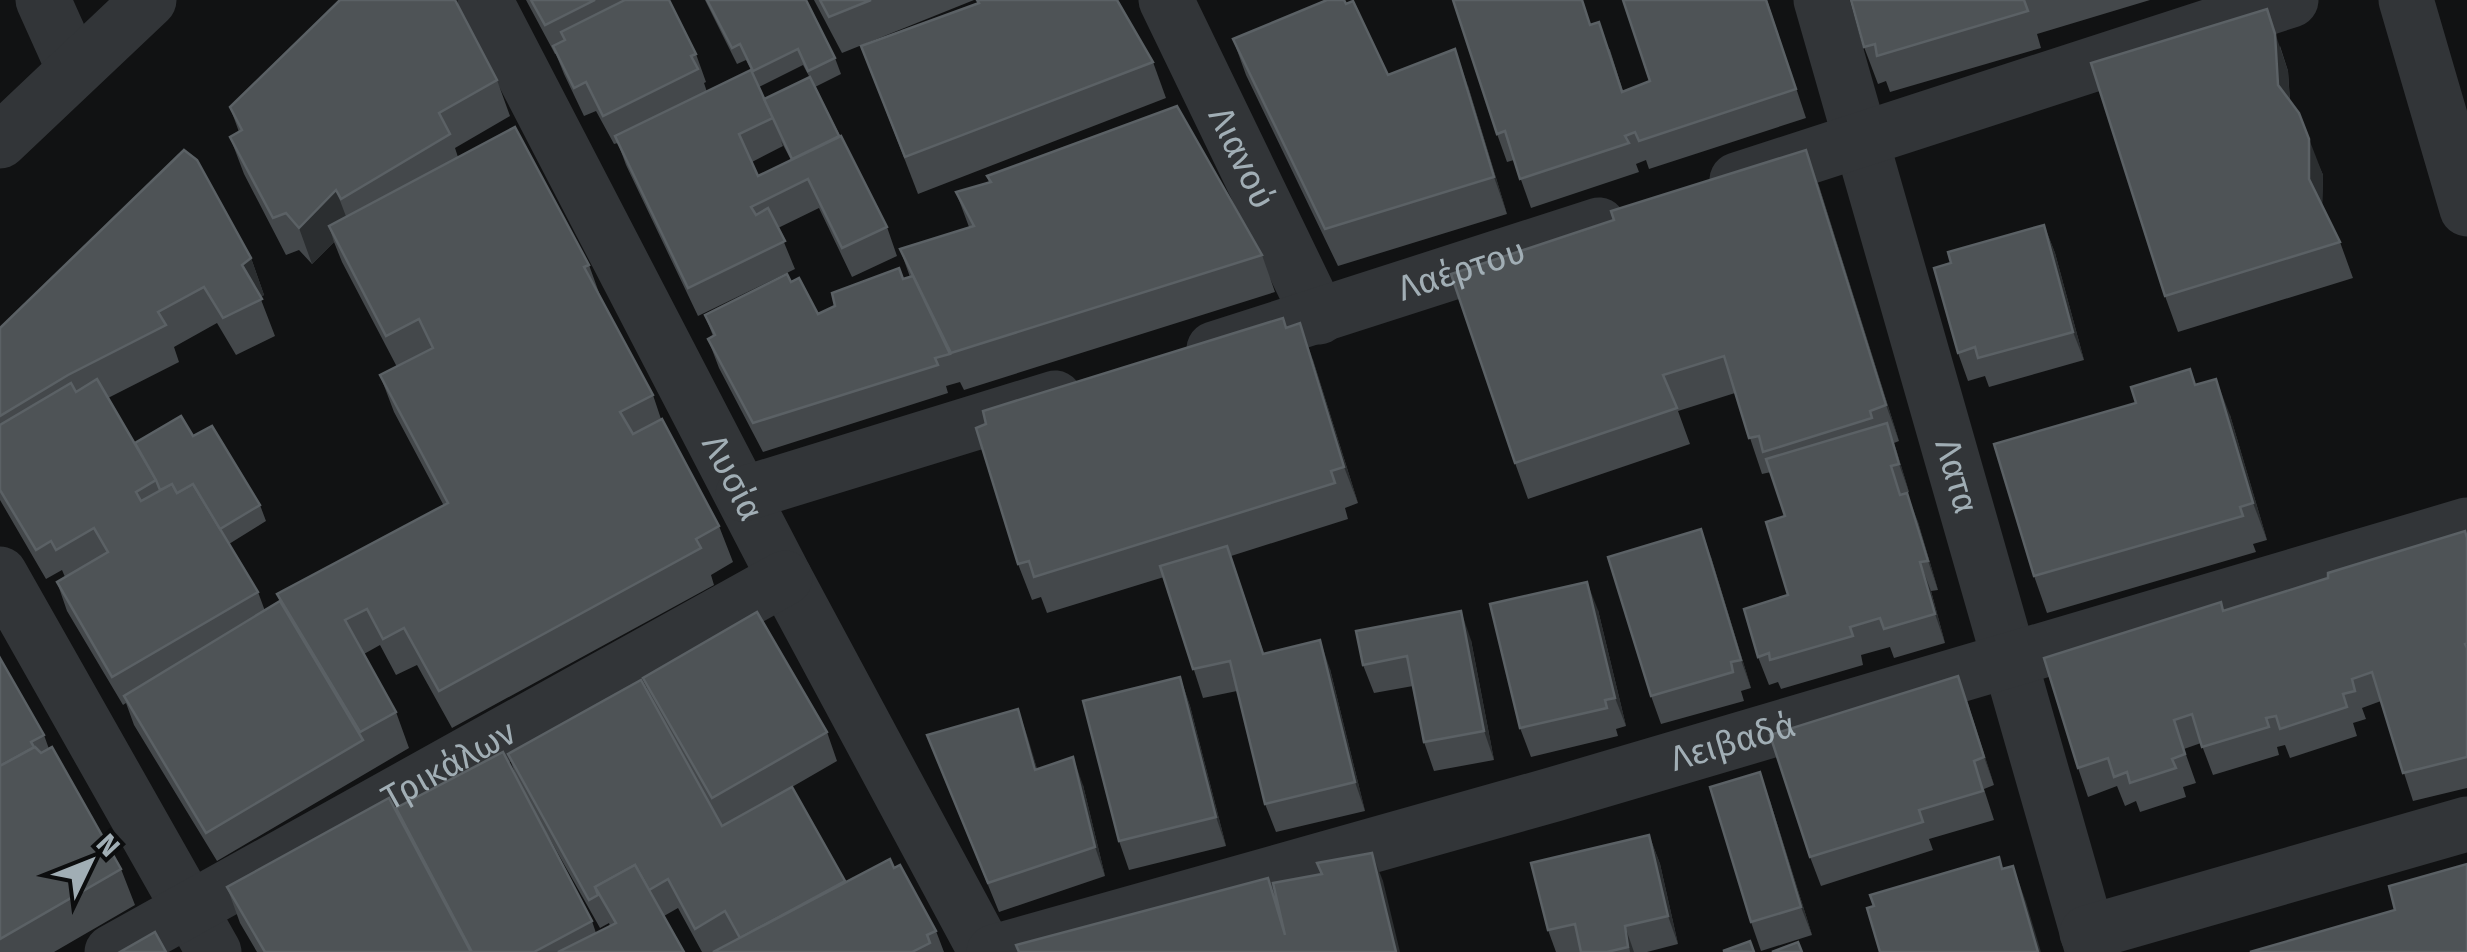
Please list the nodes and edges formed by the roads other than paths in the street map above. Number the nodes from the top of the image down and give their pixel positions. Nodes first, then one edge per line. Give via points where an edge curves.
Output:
1 (43, 0) edge
2 (149, 0) edge
3 (484, 0) edge
4 (1166, 0) edge
5 (1821, 0) edge
6 (2291, 0) edge
7 (2406, 0) edge
8 (74, 69) junction
9 (1862, 139) junction
10 (0, 141) edge
11 (1694, 194) edge
12 (2467, 209) edge
13 (1638, 212) edge
14 (1319, 317) junction
15 (1170, 363) edge
16 (1096, 386) edge
17 (743, 494) junction
18 (2467, 524) edge
19 (0, 574) edge
20 (785, 578) junction
21 (2009, 658) junction
22 (2467, 824) edge
23 (202, 930) edge
24 (2090, 942) edge
25 (112, 952) edge
26 (986, 952) edge
27 (994, 952) edge

1 - 8 street
2 - 8 street
3 - 17 street, Λυσία
4 - 14 street, Λιανού
5 - 9 street, Λατα
6 - 9 street
7 - 12 street
8 - 10 street
9 - 11 street
9 - 21 street, Λατα
13 - 14 street, Λαέρτου
14 - 15 street, Λαέρτου
16 - 17 street
17 - 20 street, Λυσία
18 - 21 street, Λειβαδά
19 - 23 street
20 - 23 street, Τρικάλων
20 - 26 street, Λυσία
21 - 24 street, Λατα
21 - 27 street, Λειβαδά
22 - 24 street
23 - 25 street, Τρικάλων

